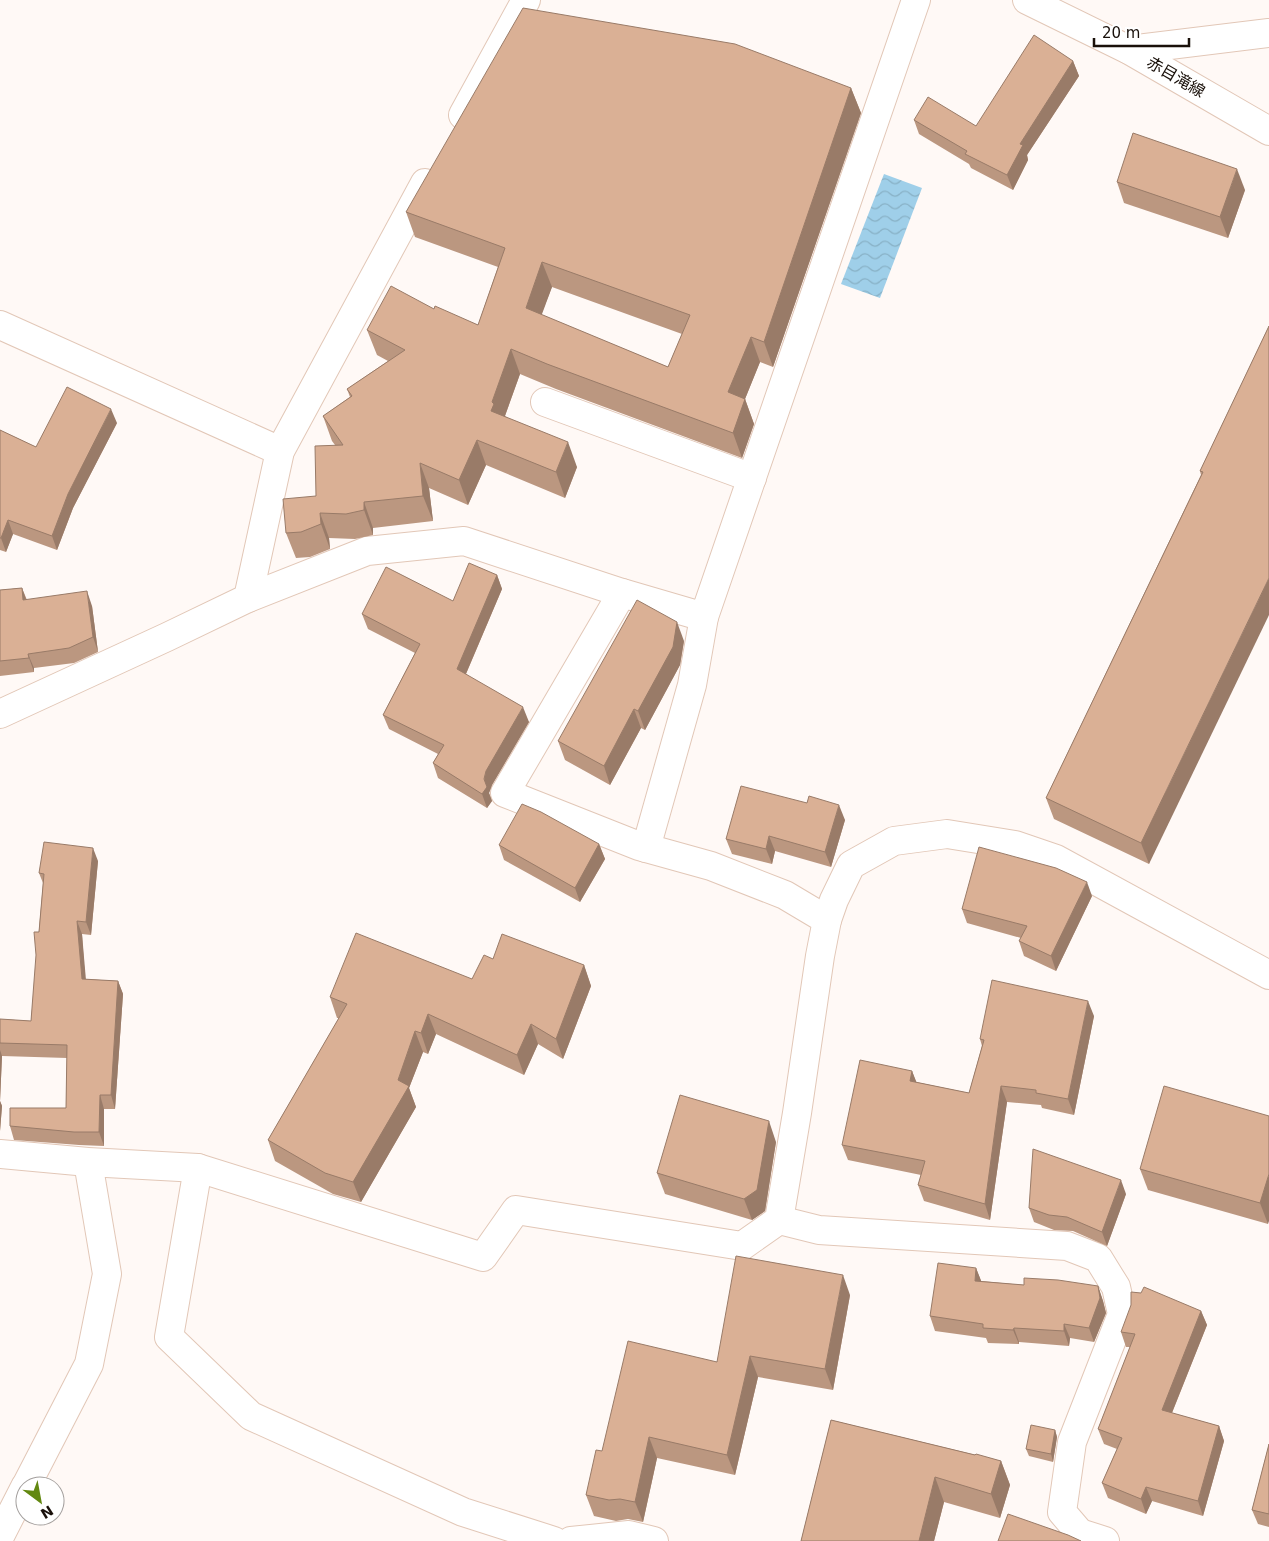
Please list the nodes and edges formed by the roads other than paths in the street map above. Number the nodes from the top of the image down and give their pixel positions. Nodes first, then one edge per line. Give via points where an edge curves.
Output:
1 (526, 0) edge
2 (916, 0) edge
3 (1027, 0) edge
4 (1269, 34) edge
5 (1129, 50) junction
6 (1269, 131) edge
7 (450, 138) edge
8 (436, 164) edge
9 (0, 325) edge
10 (545, 402) dead end
11 (280, 451) junction
12 (752, 478) junction
13 (622, 593) junction
14 (248, 598) junction
15 (704, 617) junction
16 (0, 714) edge
17 (646, 848) junction
18 (828, 920) junction
19 (1269, 975) edge
20 (0, 1154) edge
21 (88, 1162) junction
22 (198, 1168) junction
23 (779, 1220) junction
24 (31, 1476) edge
25 (15, 1507) edge
26 (0, 1536) edge
27 (554, 1541) edge
28 (571, 1541) edge
29 (654, 1541) edge
30 (1105, 1541) edge

1 - 7 street
2 - 12 street
3 - 5 street, 赤目滝線
4 - 5 street
5 - 6 street, 赤目滝線
8 - 11 street
9 - 11 street
10 - 12 street
11 - 14 street
12 - 15 street
13 - 14 street via 464,541 367,551
13 - 15 street
13 - 17 street via 505,793
14 - 16 street
15 - 17 street via 692,685
17 - 18 street via 711,866 785,895
18 - 19 street via 851,865 894,841 948,834 1015,845 1056,859
18 - 23 street
20 - 21 street
21 - 22 street
21 - 24 street via 107,1274 89,1364
22 - 23 street via 483,1257 516,1210 742,1246
22 - 27 street via 169,1337 250,1416 463,1512
23 - 30 street via 819,1230 1067,1246 1098,1258 1116,1286 1122,1314 1072,1442 1062,1512 1080,1533
25 - 26 street
28 - 29 street via 629,1535

